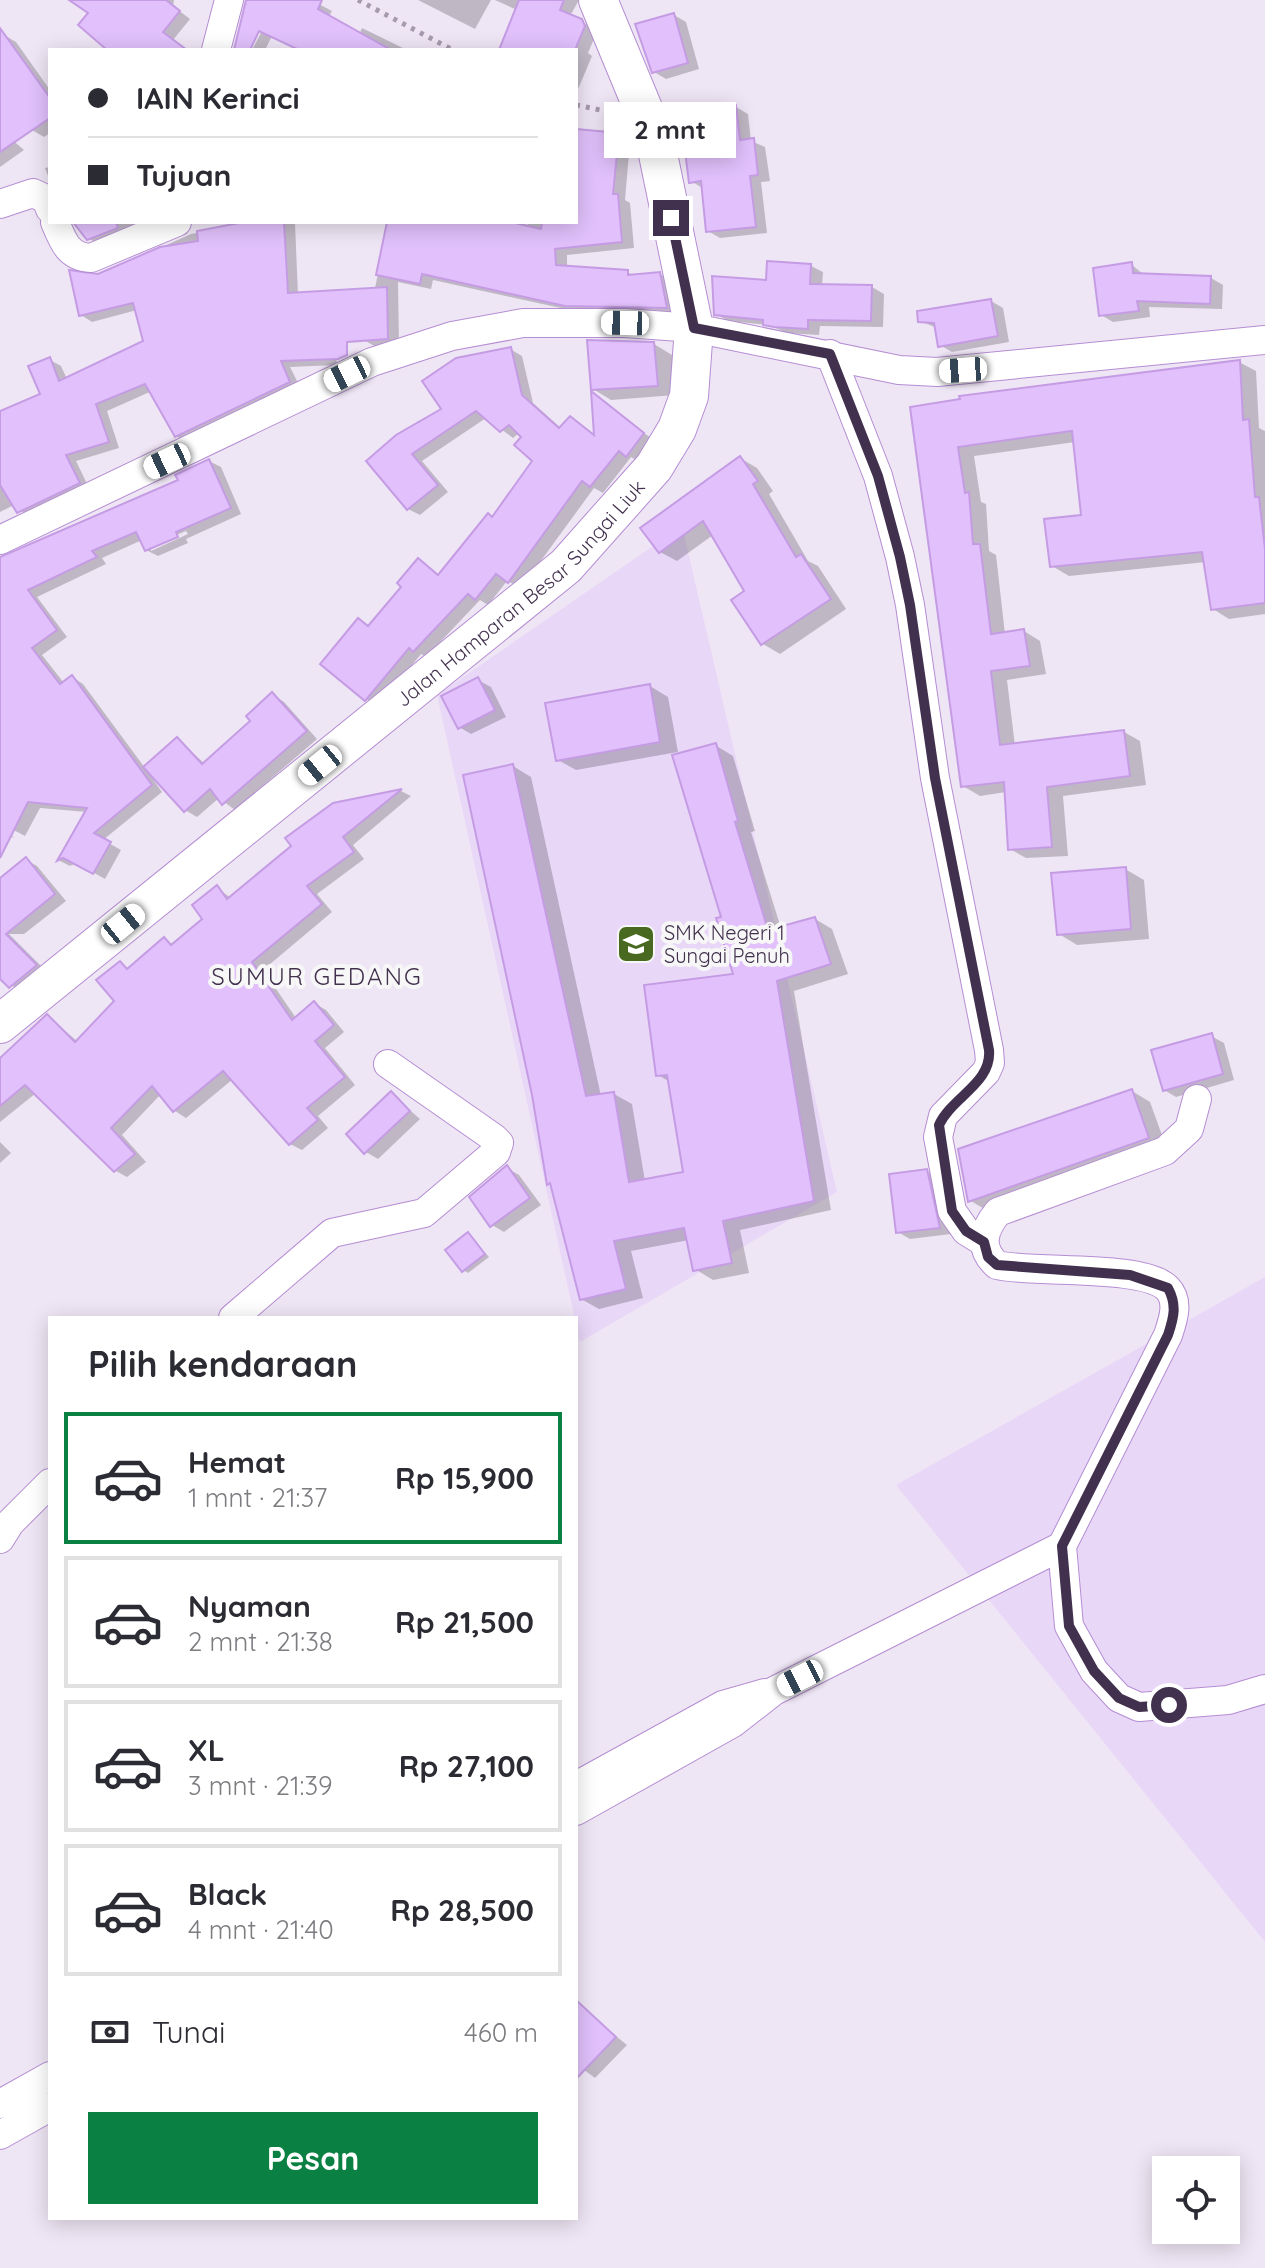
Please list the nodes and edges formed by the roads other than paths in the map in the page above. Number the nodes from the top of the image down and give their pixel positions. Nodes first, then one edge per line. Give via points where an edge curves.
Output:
1 (229, 0) edge
2 (598, 0) edge
3 (217, 48) edge
4 (0, 204) edge
5 (48, 204) edge
6 (56, 224) edge
7 (172, 224) edge
8 (694, 328) junction
9 (1265, 340) edge
10 (830, 354) junction
11 (0, 540) edge
12 (0, 1024) edge
13 (388, 1064) dead end
14 (1197, 1099) dead end
15 (984, 1242) junction
16 (235, 1316) edge
17 (48, 1485) edge
18 (0, 1539) edge
19 (1062, 1546) junction
20 (1265, 1689) edge
21 (774, 1691) junction
22 (578, 1785) edge
23 (578, 1810) edge
24 (48, 2077) edge
25 (0, 2104) edge
26 (48, 2108) edge
27 (0, 2135) edge

1 - 3 street
2 - 8 street, Jalan Hamparan Besar Sungai Liuk via 654,135
4 - 5 street via 33,193
6 - 7 street via 66,248 79,258 91,258
8 - 10 street
8 - 11 street via 523,323 452,336 372,362
8 - 12 street, Jalan Hamparan Besar Sungai Liuk via 689,396 677,429 654,467 566,566
9 - 10 street via 937,372 899,370
10 - 15 street via 878,476 900,557 935,778 989,1050 986,1072 943,1116 938,1137 952,1211 966,1231
13 - 16 street via 494,1138 499,1143 496,1152 424,1213 332,1233
14 - 15 street via 1189,1129 1172,1146 998,1212 987,1225
15 - 19 street via 997,1265 1130,1275 1168,1288 1174,1300 1168,1335
17 - 18 street
19 - 20 street via 1069,1626 1094,1671 1119,1698 1139,1707 1228,1700
19 - 21 street
21 - 22 street via 723,1705
21 - 23 street via 733,1723
24 - 25 street
26 - 27 street

